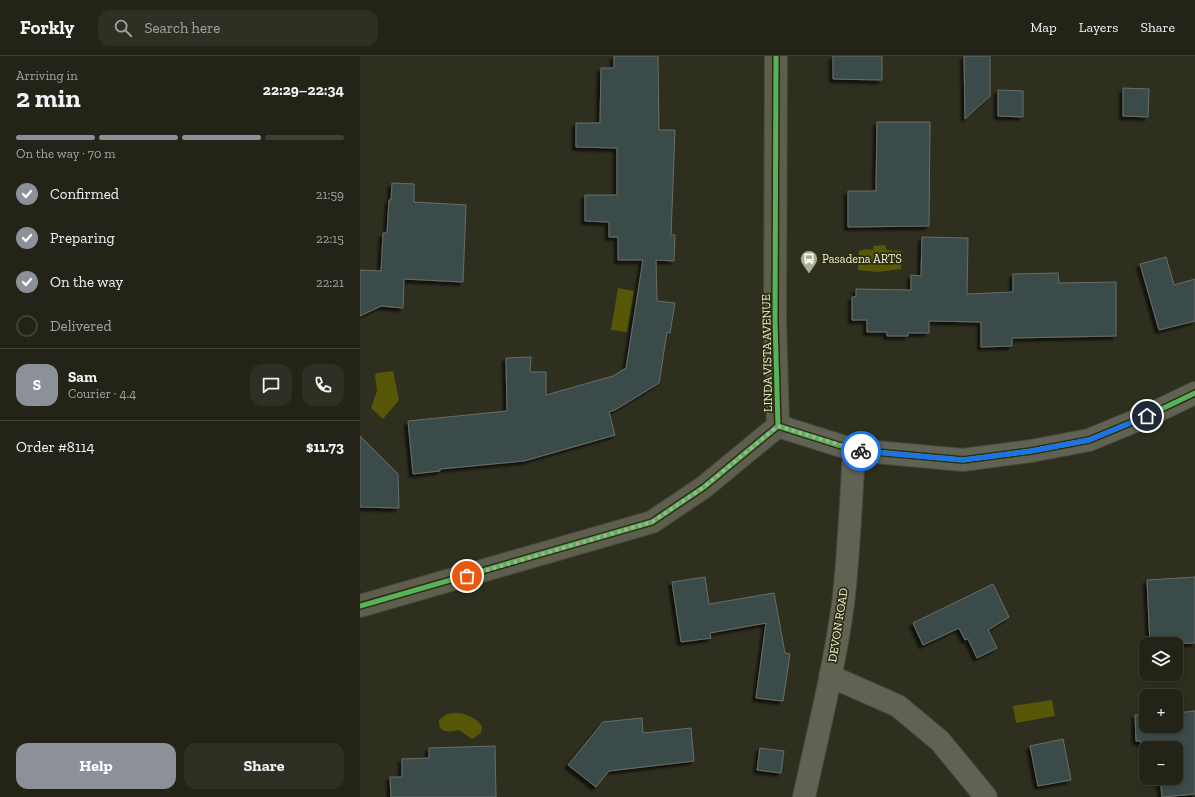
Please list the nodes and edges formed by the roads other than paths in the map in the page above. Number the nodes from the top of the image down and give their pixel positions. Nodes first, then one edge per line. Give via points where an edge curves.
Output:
1 (776, 56) edge
2 (1195, 393) edge
3 (778, 426) junction
4 (854, 450) junction
5 (360, 606) edge
6 (830, 676) junction
7 (804, 797) edge
8 (986, 797) edge

1 - 3 main road, LINDA VISTA AVENUE via 775,321
2 - 4 street via 1089,440 1031,451 963,460
3 - 4 street
3 - 5 main road, LINDA VISTA AVENUE via 704,487 652,522
4 - 6 street, DEVON ROAD via 848,555
6 - 7 street, DEVON ROAD
6 - 8 street via 898,706 940,741

